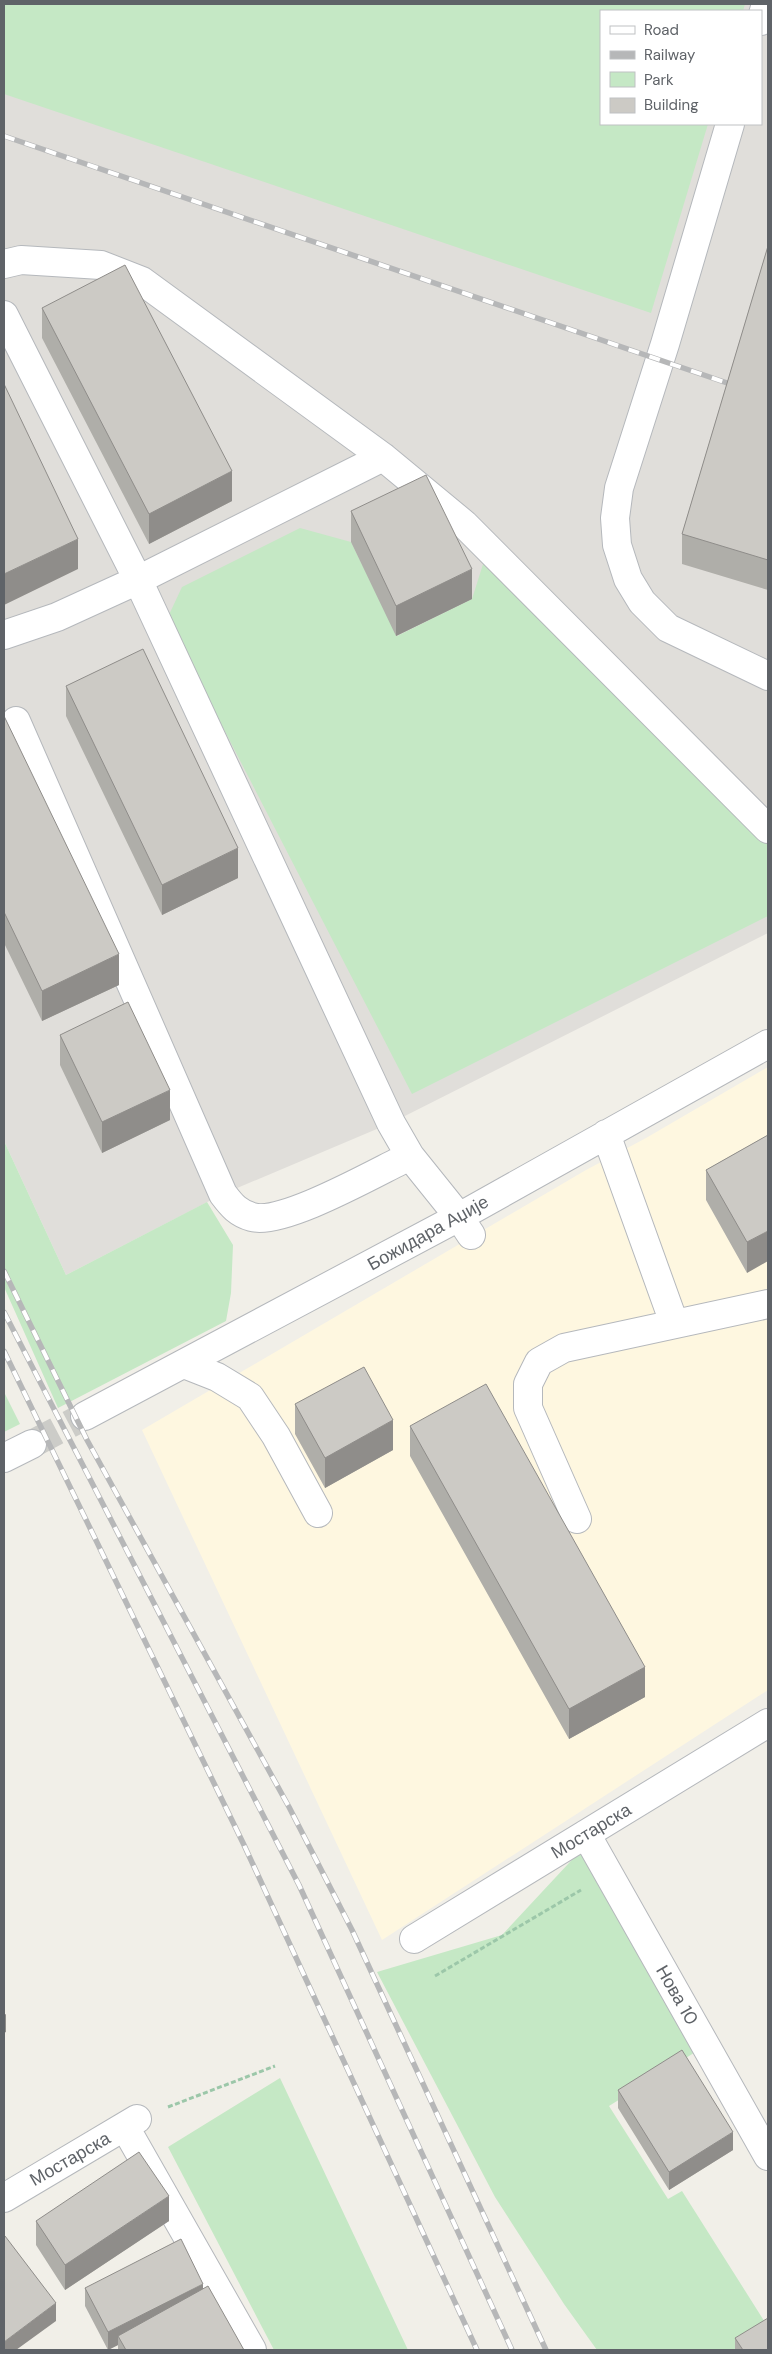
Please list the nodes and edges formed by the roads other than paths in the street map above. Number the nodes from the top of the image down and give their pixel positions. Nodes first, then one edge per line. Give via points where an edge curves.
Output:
1 (766, 4) edge
2 (762, 18) edge
3 (730, 125) edge
4 (4, 264) edge
5 (4, 315) edge
6 (382, 457) junction
7 (138, 580) junction
8 (4, 634) edge
9 (768, 676) edge
10 (16, 721) dead end
11 (768, 829) edge
12 (768, 1044) edge
13 (606, 1134) junction
14 (410, 1156) junction
15 (465, 1226) junction
16 (768, 1304) edge
17 (674, 1323) junction
18 (184, 1364) junction
19 (85, 1416) tunnel mouth
20 (32, 1444) tunnel mouth
21 (4, 1458) edge
22 (318, 1513) dead end
23 (577, 1519) dead end
24 (768, 1723) edge
25 (586, 1834) junction
26 (414, 1939) dead end
27 (768, 2156) edge
28 (4, 2198) edge
29 (252, 2350) edge

1 - 2 street
3 - 9 street via 619,488 615,518 628,579 642,602 668,628
4 - 6 street via 21,260 101,265 142,281
5 - 7 street
6 - 7 street
6 - 11 street via 464,524
7 - 8 street via 57,617
7 - 14 street via 391,1123
10 - 14 street via 223,1194 236,1211 254,1218 272,1218 293,1212
12 - 13 street, Божидара Аџије
13 - 15 street, Божидара Аџије
13 - 17 street
14 - 15 street
15 - 18 street, Божидара Аџије
16 - 17 street
17 - 23 street via 564,1348 539,1362 528,1384 528,1408
18 - 19 street, Божидара Аџије
18 - 22 street via 216,1376 250,1397 276,1436
20 - 21 street
24 - 25 street, Мостарска
25 - 26 street, Мостарска
25 - 27 street, Нова 10
28 - 29 street, Мостарска via 131,2123

